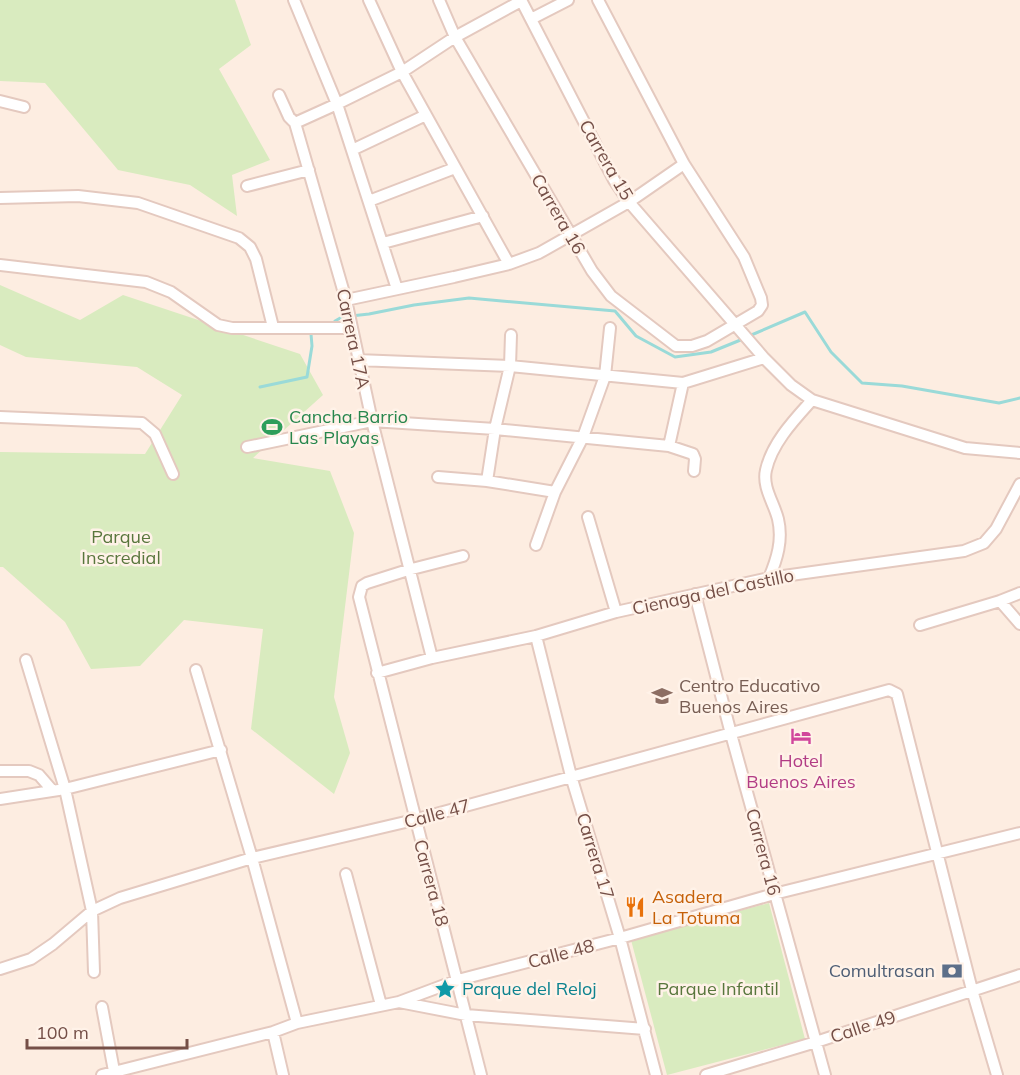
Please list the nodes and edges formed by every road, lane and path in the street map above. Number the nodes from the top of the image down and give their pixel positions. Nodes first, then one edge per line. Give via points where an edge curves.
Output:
1 (294, 0) edge
2 (369, 0) edge
3 (439, 0) edge
4 (521, 0) edge
5 (568, 0) edge
6 (598, 0) edge
7 (531, 19) junction
8 (456, 37) junction
9 (402, 72) junction
10 (279, 95) dead end
11 (0, 101) edge
12 (337, 105) junction
13 (24, 107) dead end
14 (426, 115) junction
15 (295, 123) junction
16 (352, 150) junction
17 (684, 164) junction
18 (455, 168) junction
19 (309, 170) junction
20 (247, 186) dead end
21 (0, 198) edge
22 (369, 201) junction
23 (628, 202) junction
24 (483, 216) junction
25 (570, 236) junction
26 (383, 243) junction
27 (509, 264) junction
28 (0, 265) edge
29 (397, 289) junction
30 (346, 300) junction
31 (350, 320) junction
32 (273, 327) junction
33 (610, 328) dead end
34 (740, 328) junction
35 (511, 335) dead end
36 (764, 358) junction
37 (357, 360) junction
38 (510, 366) junction
39 (605, 376) junction
40 (683, 383) junction
41 (812, 399) junction
42 (0, 417) edge
43 (372, 421) junction
44 (495, 429) junction
45 (583, 437) junction
46 (669, 446) junction
47 (247, 447) dead end
48 (1020, 453) edge
49 (694, 471) dead end
50 (173, 474) dead end
51 (438, 477) dead end
52 (488, 481) junction
53 (1020, 484) edge
54 (555, 492) junction
55 (588, 517) dead end
56 (536, 545) dead end
57 (463, 556) dead end
58 (408, 570) junction
59 (769, 578) junction
60 (1020, 593) edge
61 (695, 594) junction
62 (1000, 601) junction
63 (616, 612) junction
64 (1020, 624) edge
65 (920, 625) dead end
66 (536, 636) junction
67 (432, 658) junction
68 (27, 660) dead end
69 (196, 670) dead end
70 (377, 673) junction
71 (731, 734) junction
72 (221, 750) junction
73 (0, 771) edge
74 (571, 776) junction
75 (65, 789) junction
76 (52, 790) junction
77 (0, 799) edge
78 (414, 820) junction
79 (1020, 832) edge
80 (937, 853) junction
81 (252, 858) junction
82 (346, 874) dead end
83 (774, 894) junction
84 (92, 911) junction
85 (620, 938) junction
86 (0, 969) edge
87 (94, 972) dead end
88 (1020, 975) edge
89 (458, 980) junction
90 (972, 990) junction
91 (399, 1002) junction
92 (381, 1005) junction
93 (102, 1007) dead end
94 (466, 1015) junction
95 (297, 1023) junction
96 (645, 1029) junction
97 (273, 1032) junction
98 (816, 1042) junction
99 (106, 1074) edge
100 (283, 1075) edge
101 (481, 1075) edge
102 (656, 1075) edge
103 (706, 1075) edge
104 (825, 1075) edge
105 (997, 1075) edge

1 - 12 street
2 - 9 street
3 - 8 street, Carrera 16
4 - 7 street, Carrera 15
4 - 8 street
5 - 7 street
6 - 17 street, Carrera 16
7 - 23 street, Carrera 15
8 - 9 street
8 - 25 street, Carrera 16
9 - 12 street
9 - 14 street
10 - 15 street, Carrera 17A
11 - 13 street
12 - 15 street
12 - 16 street
14 - 16 street
14 - 18 street
15 - 19 street, Carrera 17A
16 - 22 street
17 - 23 street
17 - 34 street, Carrera 16 via 744,257 761,298 758,311
18 - 22 street
18 - 24 street
19 - 20 street
19 - 30 street, Carrera 17A
21 - 32 street via 78,196 138,202 239,238 256,259
22 - 26 street
23 - 25 street
23 - 34 street, Carrera 15
24 - 26 street
24 - 27 street
25 - 27 street
25 - 34 street, Carrera 16 via 610,296 676,346 700,344
26 - 29 street
27 - 29 street
28 - 32 street via 146,282 171,292 218,325
29 - 30 street
30 - 31 street, Carrera 17A
31 - 32 street
31 - 37 street, Carrera 17A
33 - 39 street
34 - 36 street, Carrera 15
35 - 38 street
36 - 40 street
36 - 41 street
37 - 38 street
37 - 43 street, Carrera 17A
38 - 39 street
38 - 44 street
39 - 40 street
39 - 45 street
40 - 46 street
41 - 48 street via 965,448
41 - 59 street via 785,432 765,471 780,531 777,557
42 - 50 street via 142,423 155,434
43 - 44 street
43 - 47 street
43 - 58 street, Carrera 17A
44 - 45 street
44 - 52 street
45 - 46 street
45 - 54 street
46 - 49 street via 693,454
51 - 52 street
52 - 54 street
53 - 59 street, Cienaga del Castillo via 996,529 984,543 964,551
54 - 56 street
55 - 63 street
57 - 58 street
58 - 67 street, Carrera 17A
58 - 70 street, Carrera 18 via 362,586 359,597
59 - 61 street, Cienaga del Castillo
60 - 62 street
61 - 63 street, Cienaga del Castillo
61 - 71 street, Carrera 16
62 - 64 street
62 - 65 street
63 - 66 street, Cienaga del Castillo
66 - 67 street, Cienaga del Castillo
66 - 74 street, Carrera 17
67 - 70 street, Cienaga del Castillo
68 - 75 street
69 - 72 street
70 - 78 street, Carrera 18
71 - 74 street, Calle 47
71 - 80 street, Calle 47 via 890,690 897,694
71 - 83 street, Carrera 16
72 - 75 street
72 - 81 street
73 - 76 street via 29,771 39,775
74 - 78 street, Calle 47
74 - 85 street, Carrera 17
75 - 76 street
75 - 84 street
76 - 77 street
78 - 81 street, Calle 47
78 - 89 street, Carrera 18
79 - 80 street, Calle 48
80 - 83 street, Calle 48
80 - 90 street
81 - 84 street, Calle 47 via 120,898
81 - 95 street
82 - 92 street
83 - 85 street, Calle 48
83 - 98 street, Carrera 16
84 - 86 street, Calle 47 via 31,959
84 - 87 street
85 - 89 street, Calle 48
85 - 96 street, Carrera 17
88 - 90 street, Calle 49
89 - 91 street, Calle 48
89 - 94 street, Carrera 18
90 - 98 street, Calle 49
90 - 105 street
91 - 92 street, Calle 48
91 - 94 street
92 - 95 street, Calle 48
93 - 99 street
94 - 96 street
94 - 101 street, Carrera 18
95 - 97 street, Calle 48
96 - 102 street, Carrera 17
97 - 99 street, Calle 48
97 - 100 street
98 - 103 street, Calle 49
98 - 104 street, Carrera 16

